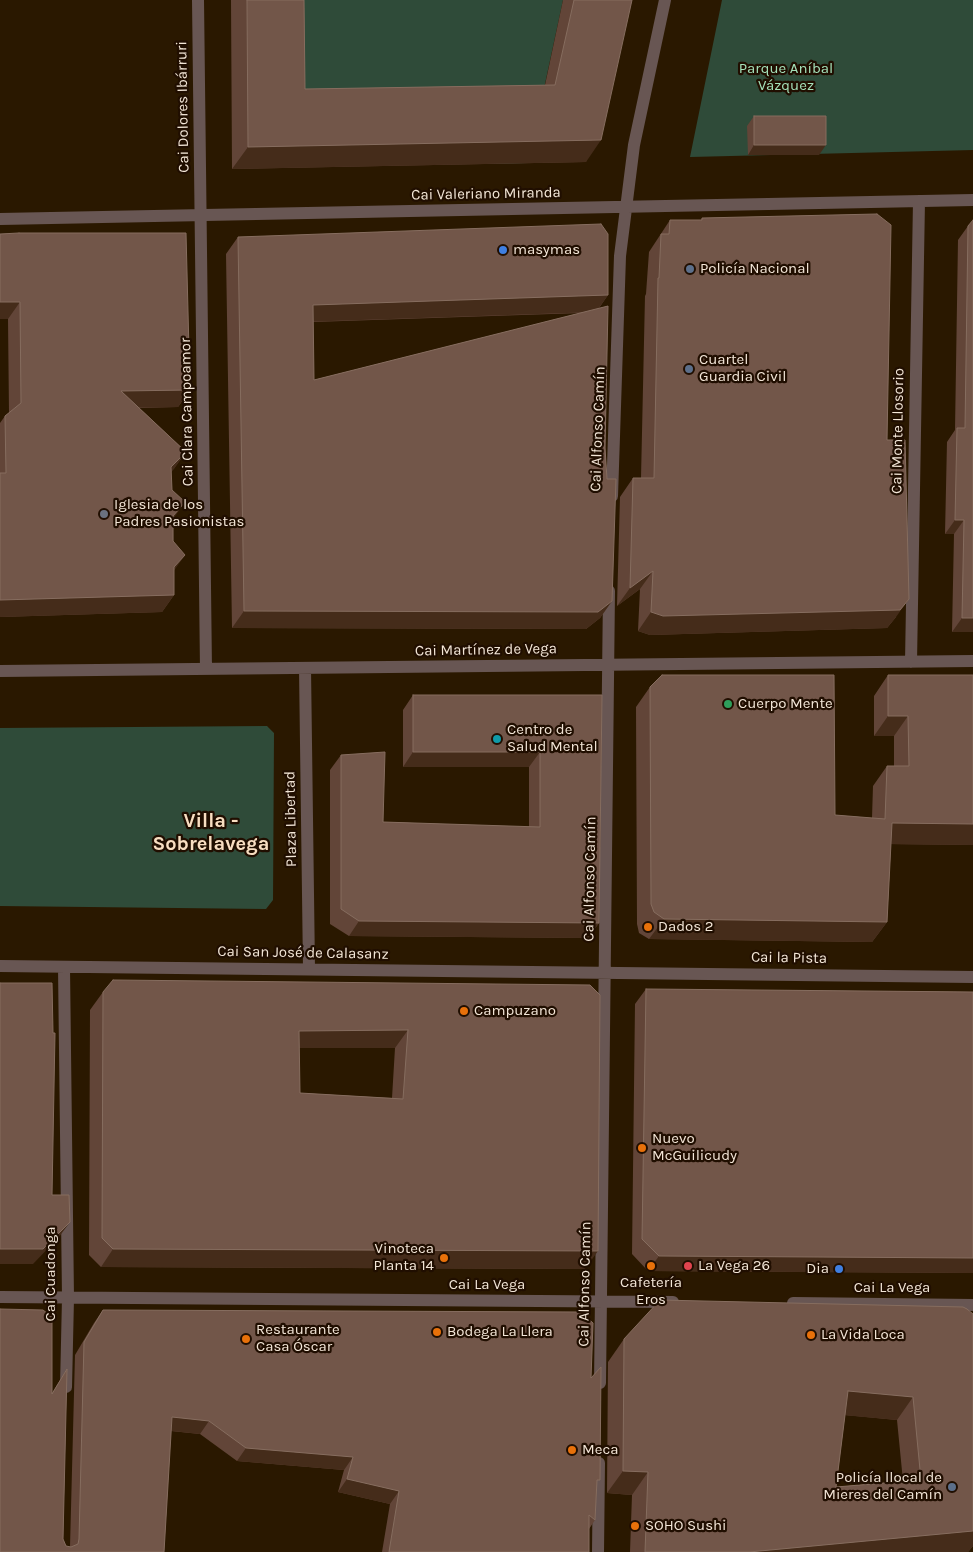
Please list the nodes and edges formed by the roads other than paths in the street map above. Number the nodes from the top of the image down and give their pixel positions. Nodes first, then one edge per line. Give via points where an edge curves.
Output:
1 (198, 0) edge
2 (665, 0) edge
3 (973, 200) edge
4 (919, 201) junction
5 (625, 208) junction
6 (202, 214) junction
7 (0, 219) edge
8 (612, 504) edge
9 (609, 583) edge
10 (973, 661) edge
11 (911, 662) junction
12 (608, 665) junction
13 (306, 668) junction
14 (206, 669) junction
15 (0, 671) edge
16 (0, 966) edge
17 (64, 967) junction
18 (308, 969) junction
19 (605, 973) junction
20 (973, 977) edge
21 (0, 1297) edge
22 (68, 1298) junction
23 (601, 1302) junction
24 (689, 1302) edge
25 (777, 1303) edge
26 (973, 1304) edge
27 (66, 1396) edge
28 (600, 1398) edge
29 (600, 1446) edge
30 (598, 1552) edge

1 - 6 street, Cai Dolores Ibárruri
2 - 5 street, Cai Alfonso Camín via 634,145
3 - 4 street, Cai Valeriano Miranda
4 - 5 street, Cai Valeriano Miranda
4 - 11 street, Cai Monte Llosorio
5 - 6 street, Cai Valeriano Miranda
5 - 8 street, Cai Alfonso Camín via 620,256
6 - 7 street, Cai Valeriano Miranda
6 - 14 street, Cai Clara Campoamor
9 - 12 street, Cai Alfonso Camín
10 - 11 street, Cai Martínez de Vega
11 - 12 street, Cai Martínez de Vega
12 - 13 street, Cai Martínez de Vega
12 - 19 street, Cai Alfonso Camín
13 - 14 street, Cai Martínez de Vega
13 - 18 street, Plaza Libertad
14 - 15 street, Cai Martínez de Vega
16 - 17 street, Cai San José de Calasanz
17 - 18 street, Cai San José de Calasanz
17 - 22 street, Cai Cuadonga
18 - 19 street, Cai San José de Calasanz
19 - 20 street, Cai la Pista
19 - 23 street, Cai Alfonso Camín
21 - 22 street, Cai La Vega
22 - 23 street, Cai La Vega
22 - 27 street, Cai Cuadonga
23 - 24 street, Cai La Vega
23 - 28 street, Cai Alfonso Camín
25 - 26 street, Cai La Vega
29 - 30 street

